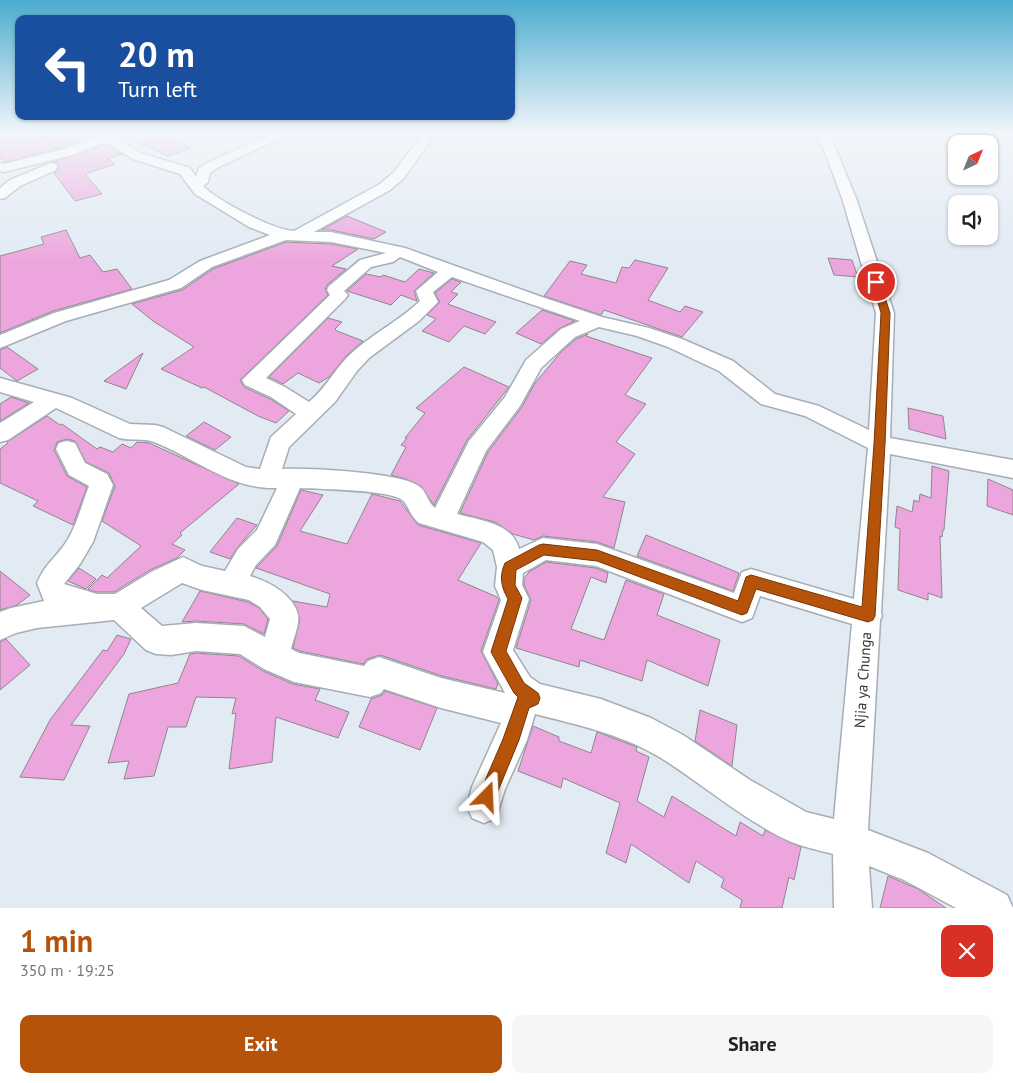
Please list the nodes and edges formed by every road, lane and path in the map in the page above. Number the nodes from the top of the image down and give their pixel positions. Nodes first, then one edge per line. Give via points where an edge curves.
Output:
1 (30, 176) edge
2 (189, 176) edge
3 (203, 176) edge
4 (397, 176) edge
5 (840, 176) edge
6 (195, 185) junction
7 (0, 195) edge
8 (290, 235) junction
9 (398, 251) junction
10 (450, 271) junction
11 (597, 321) junction
12 (0, 342) edge
13 (0, 384) edge
14 (52, 400) junction
15 (310, 413) junction
16 (0, 434) edge
17 (879, 444) junction
18 (67, 449) dead end
19 (1013, 469) edge
20 (293, 478) junction
21 (268, 479) junction
22 (441, 520) junction
23 (510, 567) junction
24 (233, 583) junction
25 (119, 607) junction
26 (868, 616) junction
27 (0, 627) edge
28 (274, 659) junction
29 (528, 700) junction
30 (484, 806) dead end
31 (850, 841) junction
32 (853, 908) edge
33 (994, 908) edge

1 - 7 street
2 - 6 street
3 - 6 street via 201,182
4 - 8 street via 358,203
5 - 17 street, Njia ya Chunga via 885,313
6 - 8 street via 254,224
8 - 9 street via 331,237
8 - 12 street via 206,264 175,284 60,317
9 - 10 street
9 - 15 street via 386,259 366,263 355,271 336,290 339,295 252,380
10 - 11 street
10 - 15 street via 424,291 429,302 362,354 328,397
11 - 17 street via 675,343 726,366 768,399 812,411
11 - 22 street via 568,333 534,364 513,401 477,447
13 - 14 street
14 - 16 street
14 - 21 street via 127,432 155,433 242,475
15 - 21 street via 279,443
17 - 19 street
17 - 26 street, Njia ya Chunga
18 - 25 street via 77,469 101,485 84,534 50,584 55,595 97,606
20 - 21 street
20 - 22 street via 385,485 408,491 417,498 420,510
20 - 24 street via 266,537 247,557
22 - 23 street via 492,534 505,544
23 - 26 street via 543,549 597,555 742,609 751,581
23 - 29 street via 508,586 515,598 498,652
24 - 25 street via 194,577 183,569
24 - 28 street via 265,594 285,616
25 - 27 street via 37,615
25 - 28 street via 156,640 196,637 244,640
26 - 31 street, Njia ya Chunga
28 - 29 street via 294,667 370,682 379,672 441,693 507,709
29 - 30 street via 489,787
29 - 31 street via 601,716 640,729 800,828
31 - 32 street, Njia ya Chunga
31 - 33 street via 915,866

